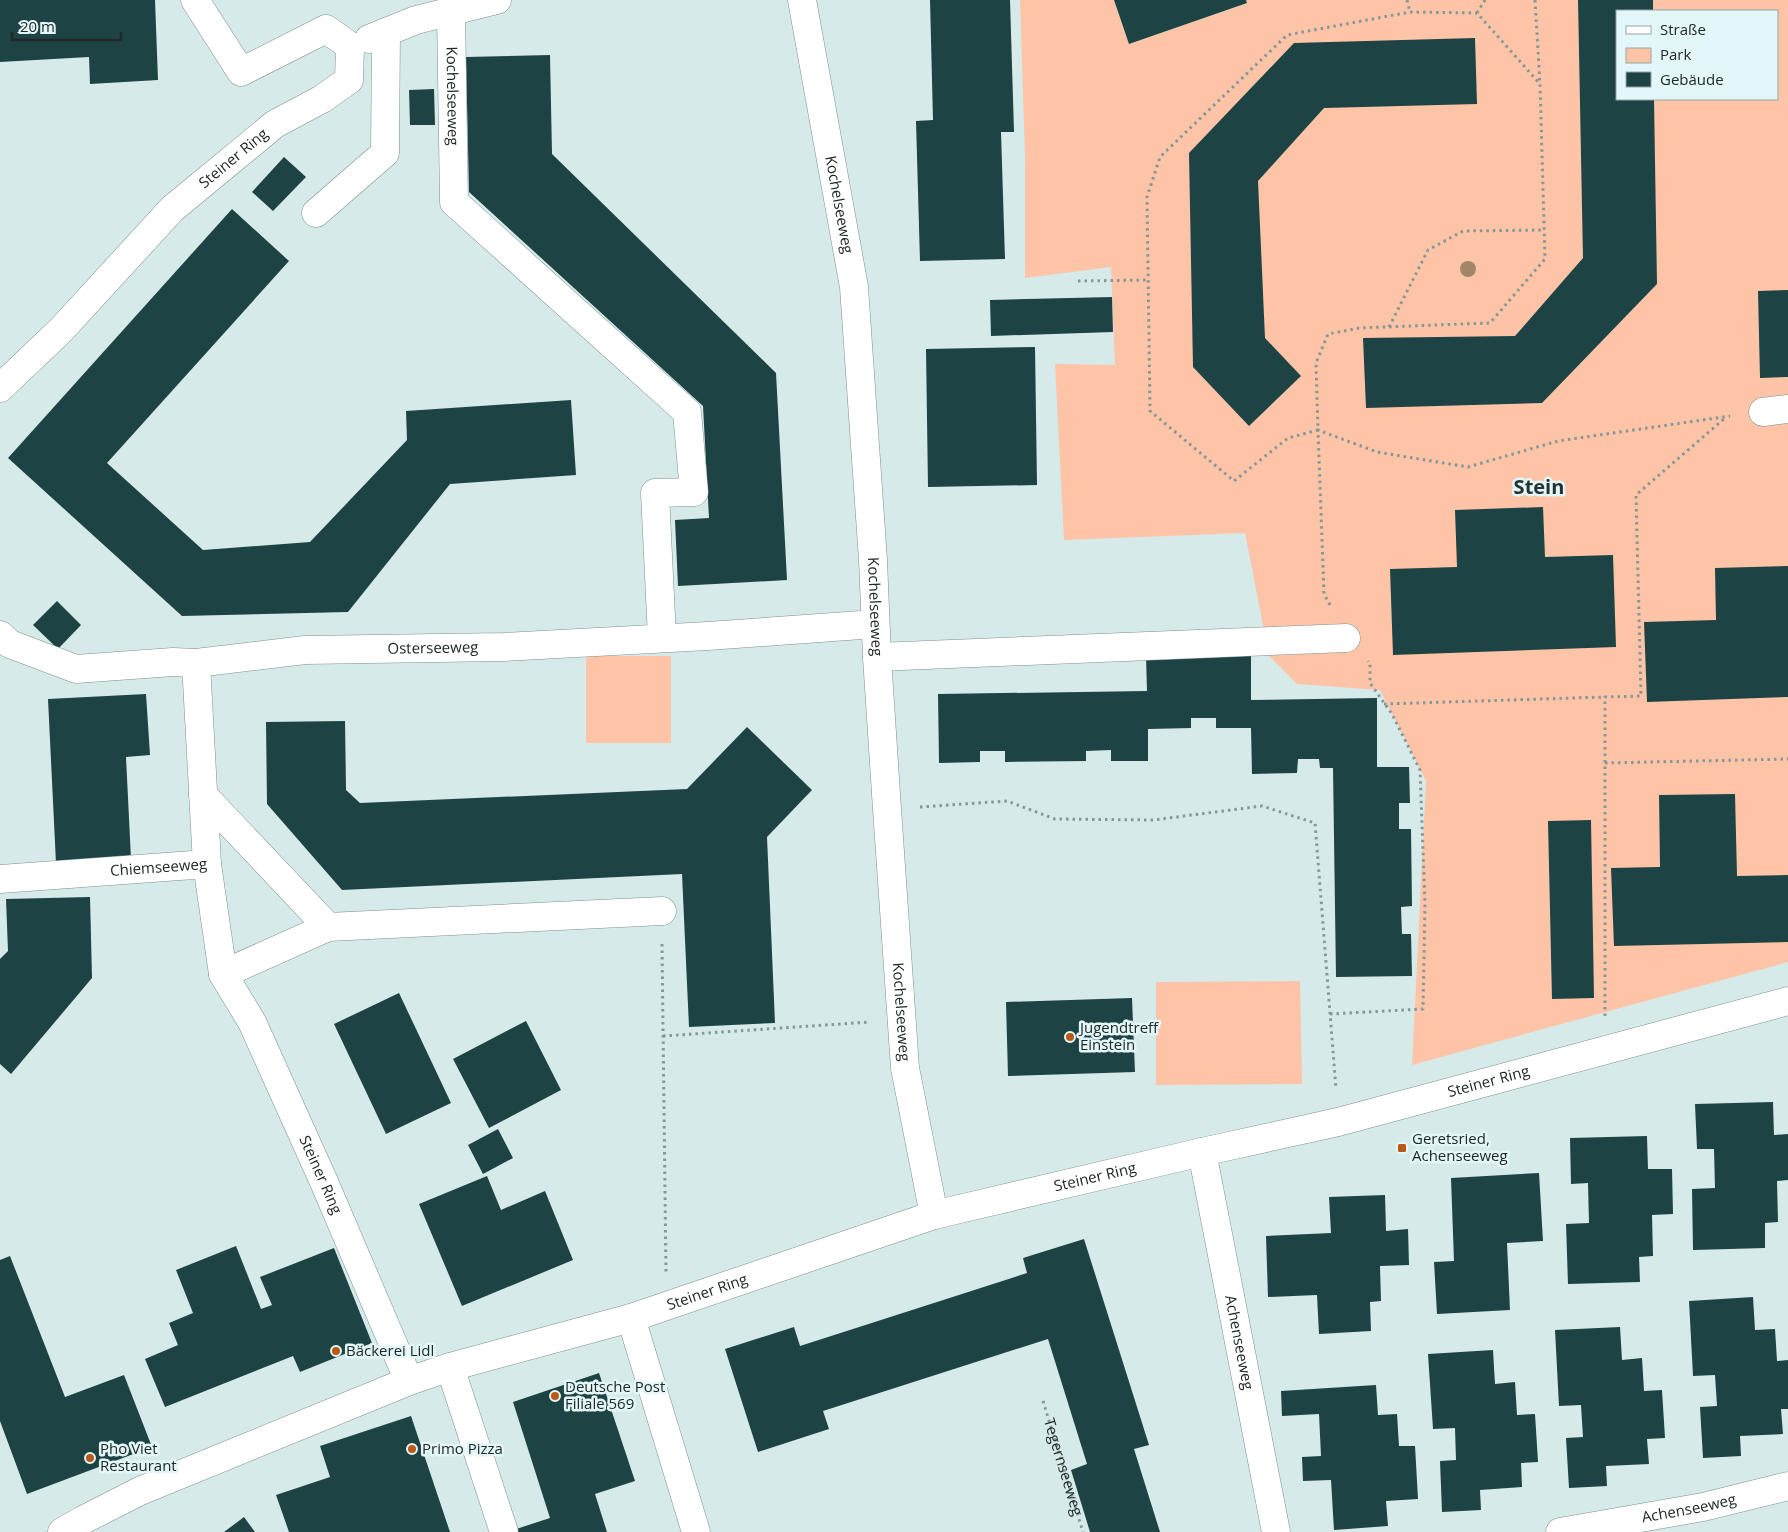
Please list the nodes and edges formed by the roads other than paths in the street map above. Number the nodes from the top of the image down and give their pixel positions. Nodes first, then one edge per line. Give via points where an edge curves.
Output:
1 (195, 0) edge
2 (497, 0) edge
3 (802, 0) edge
4 (451, 12) junction
5 (386, 32) junction
6 (350, 46) junction
7 (316, 213) dead end
8 (0, 388) edge
9 (875, 624) junction
10 (0, 635) edge
11 (662, 638) junction
12 (1346, 638) road end
13 (877, 657) junction
14 (196, 663) junction
15 (203, 795) junction
16 (207, 864) junction
17 (0, 879) edge
18 (662, 911) road end
19 (328, 927) junction
20 (223, 974) junction
21 (1788, 1001) edge
22 (1202, 1152) junction
23 (934, 1215) junction
24 (631, 1318) junction
25 (450, 1367) junction
26 (409, 1380) junction
27 (1788, 1486) edge
28 (62, 1532) edge
29 (504, 1532) edge
30 (696, 1532) edge
31 (1276, 1532) edge
32 (1560, 1532) edge

1 - 6 street via 241,72 326,29
2 - 4 street
3 - 9 street, Kochelseeweg via 854,287
4 - 5 street via 416,20
4 - 11 street, Kochelseeweg via 454,202 687,412 694,492 655,493
5 - 6 street
5 - 7 street via 385,153
6 - 8 street, Steiner Ring via 349,80 322,99 275,124 172,209 61,330
9 - 11 street, Osterseeweg
9 - 13 street, Kochelseeweg
10 - 14 street, Osterseeweg via 10,644 76,669
11 - 14 street, Osterseeweg via 503,647 305,650
12 - 13 street
13 - 23 street, Kochelseeweg via 905,1068
14 - 15 street
15 - 16 street
15 - 19 street
16 - 17 street, Chiemseeweg
16 - 20 street, Chiemseeweg
18 - 19 street
19 - 20 street
20 - 26 street, Steiner Ring via 252,1022
21 - 22 street, Steiner Ring via 1338,1122
22 - 23 street, Steiner Ring
22 - 31 street, Achenseeweg
23 - 24 street, Steiner Ring
24 - 25 street, Steiner Ring
24 - 30 street
25 - 26 street, Steiner Ring
25 - 29 street
26 - 28 street, Steiner Ring via 140,1491
27 - 32 street, Achenseeweg via 1703,1507

